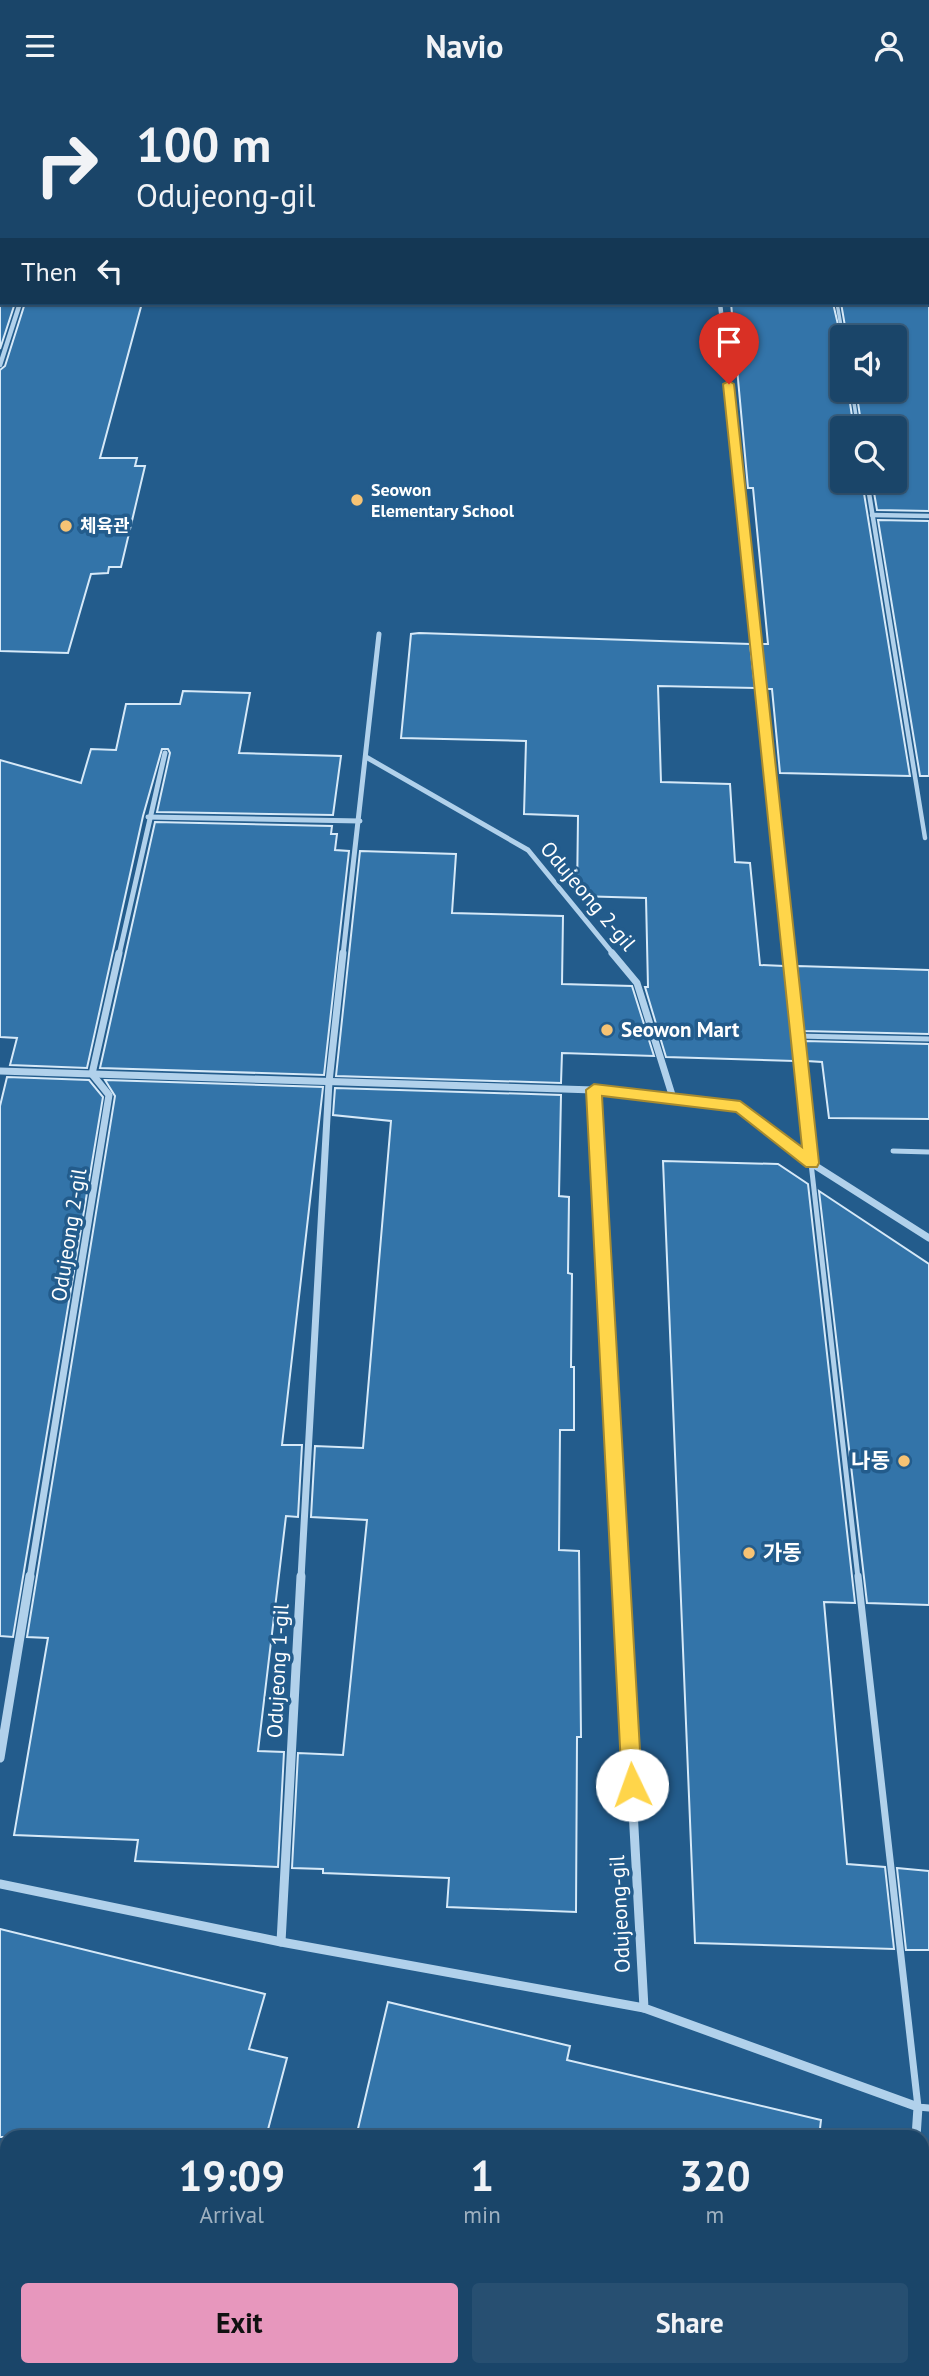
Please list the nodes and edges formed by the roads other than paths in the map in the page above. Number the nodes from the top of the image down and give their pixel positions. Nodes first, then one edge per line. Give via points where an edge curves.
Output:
1 (19, 305) edge
2 (720, 305) edge
3 (837, 305) edge
4 (841, 325) edge
5 (0, 365) edge
6 (869, 493) edge
7 (872, 516) junction
8 (929, 516) edge
9 (379, 634) dead end
10 (165, 753) dead end
11 (366, 757) junction
12 (148, 817) junction
13 (360, 821) junction
14 (925, 838) dead end
15 (797, 1036) junction
16 (929, 1039) edge
17 (0, 1071) edge
18 (92, 1074) junction
19 (329, 1082) junction
20 (594, 1090) junction
21 (673, 1098) junction
22 (893, 1151) dead end
23 (929, 1152) edge
24 (811, 1163) junction
25 (929, 1238) edge
26 (0, 1758) edge
27 (0, 1884) edge
28 (281, 1942) junction
29 (644, 2008) junction
30 (918, 2108) junction
31 (929, 2108) edge
32 (916, 2130) edge

1 - 5 street
2 - 15 street
3 - 4 lane
6 - 7 lane
7 - 8 lane
7 - 14 lane
9 - 11 street
10 - 12 street
11 - 13 street
11 - 21 street, Odujeong 2-gil via 528,850 637,983
12 - 13 street
12 - 18 street
13 - 19 street
15 - 16 lane
15 - 24 street
17 - 18 street
18 - 19 street
18 - 26 street, Odujeong 2-gil via 109,1095
19 - 20 street
19 - 28 street, Odujeong 1-gil
20 - 21 street
20 - 29 street, Odujeong-gil
21 - 24 street via 740,1107
22 - 23 lane
24 - 25 street
24 - 30 lane
27 - 28 street
28 - 29 street
29 - 30 street
30 - 31 lane
30 - 32 street

